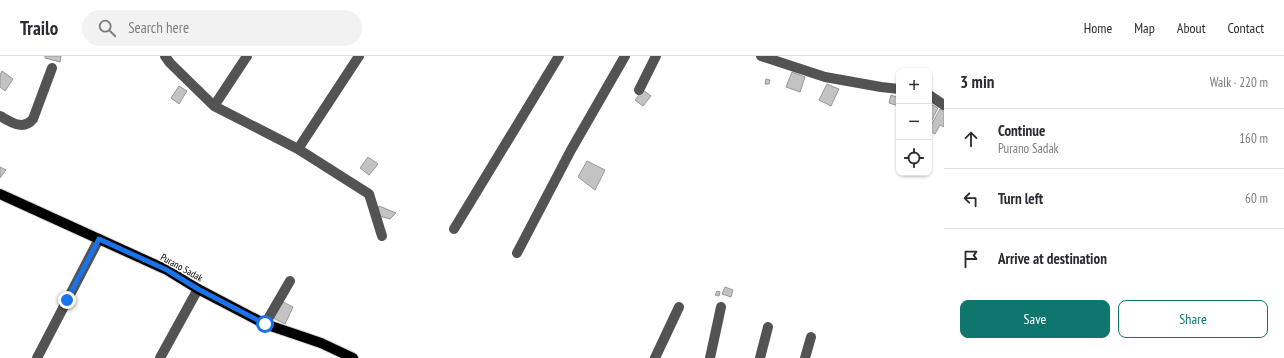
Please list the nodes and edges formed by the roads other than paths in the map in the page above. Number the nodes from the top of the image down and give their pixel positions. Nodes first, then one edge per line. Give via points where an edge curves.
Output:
1 (165, 56) edge
2 (247, 56) edge
3 (359, 56) edge
4 (559, 56) edge
5 (625, 56) edge
6 (656, 56) edge
7 (761, 56) edge
8 (52, 68) dead end
9 (896, 89) edge
10 (639, 90) dead end
11 (932, 97) edge
12 (214, 106) junction
13 (944, 106) edge
14 (0, 116) edge
15 (298, 148) junction
16 (0, 194) edge
17 (454, 229) dead end
18 (382, 236) dead end
19 (99, 239) junction
20 (517, 254) dead end
21 (290, 281) dead end
22 (198, 289) junction
23 (678, 307) dead end
24 (721, 307) dead end
25 (265, 324) junction
26 (768, 327) dead end
27 (811, 337) dead end
28 (37, 358) edge
29 (160, 358) edge
30 (354, 358) edge
31 (655, 358) edge
32 (710, 358) edge
33 (760, 358) edge
34 (805, 358) edge

1 - 12 street
2 - 12 street
3 - 15 street
4 - 17 street
5 - 20 street
6 - 10 street
7 - 9 street via 825,77
8 - 14 street via 30,123 20,126
11 - 13 street
12 - 15 street
15 - 18 street via 369,194
16 - 19 main road, Purano Sadak
19 - 22 main road, Purano Sadak via 167,270
19 - 28 street
21 - 25 street
22 - 25 main road, Purano Sadak
22 - 29 street
23 - 31 street
24 - 32 street
25 - 30 main road, Purano Sadak via 321,343
26 - 33 street
27 - 34 street

